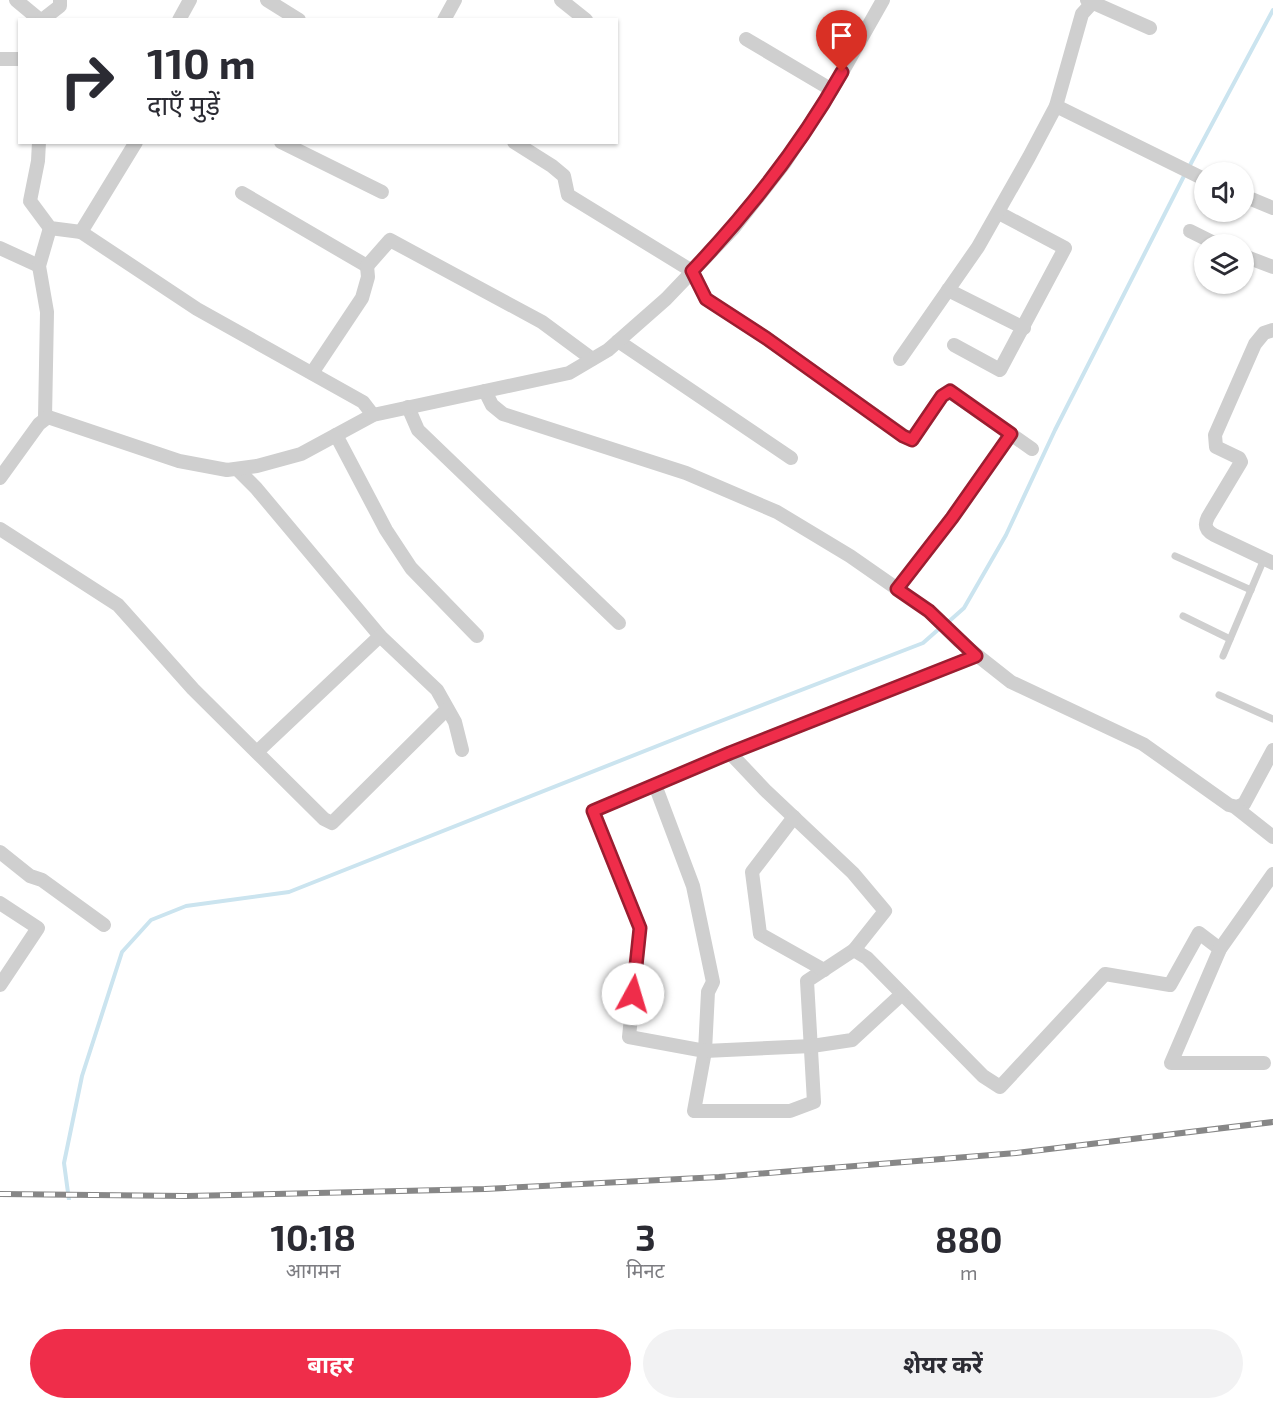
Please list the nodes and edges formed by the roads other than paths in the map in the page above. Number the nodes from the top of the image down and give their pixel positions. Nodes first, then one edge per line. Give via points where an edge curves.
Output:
1 (16, 0) edge
2 (60, 0) edge
3 (190, 0) edge
4 (267, 0) edge
5 (455, 0) edge
6 (561, 0) edge
7 (883, 0) edge
8 (1090, 2) edge
9 (38, 18) edge
10 (44, 18) edge
11 (180, 18) edge
12 (296, 18) edge
13 (445, 18) edge
14 (584, 18) edge
15 (1150, 28) dead end
16 (746, 39) dead end
17 (0, 58) edge
18 (18, 58) edge
19 (832, 90) junction
20 (1056, 106) junction
21 (39, 144) edge
22 (134, 144) edge
23 (285, 144) edge
24 (517, 144) edge
25 (1194, 174) edge
26 (382, 192) dead end
27 (242, 193) dead end
28 (1254, 200) edge
29 (1273, 208) edge
30 (999, 213) junction
31 (50, 228) junction
32 (1190, 231) dead end
33 (81, 232) junction
34 (1196, 234) edge
35 (0, 248) edge
36 (1254, 260) edge
37 (39, 266) junction
38 (367, 266) junction
39 (1273, 267) edge
40 (692, 271) junction
41 (948, 290) junction
42 (1024, 328) junction
43 (1273, 330) edge
44 (618, 341) junction
45 (954, 345) dead end
46 (592, 359) junction
47 (900, 359) dead end
48 (312, 374) junction
49 (485, 391) junction
50 (408, 407) junction
51 (373, 415) junction
52 (45, 418) junction
53 (1011, 434) junction
54 (336, 435) junction
55 (1032, 449) dead end
56 (791, 458) dead end
57 (237, 469) junction
58 (0, 478) edge
59 (0, 529) edge
60 (1175, 556) dead end
61 (1269, 561) edge
62 (897, 589) junction
63 (1251, 590) junction
64 (1183, 616) dead end
65 (619, 623) dead end
66 (380, 636) junction
67 (477, 636) dead end
68 (1230, 639) junction
69 (976, 656) junction
70 (1223, 656) dead end
71 (1219, 695) dead end
72 (447, 709) junction
73 (1273, 719) edge
74 (462, 750) dead end
75 (1273, 750) edge
76 (257, 752) junction
77 (730, 753) junction
78 (656, 785) junction
79 (1235, 807) junction
80 (794, 817) junction
81 (1273, 837) edge
82 (0, 852) edge
83 (1273, 874) edge
84 (0, 904) edge
85 (104, 925) dead end
86 (1220, 948) junction
87 (854, 950) junction
88 (824, 970) junction
89 (0, 986) edge
90 (902, 994) junction
91 (812, 1046) junction
92 (705, 1051) junction
93 (1264, 1063) dead end

1 - 9 street
2 - 10 street via 60,6
3 - 11 street
4 - 12 street
5 - 13 street
6 - 14 street
7 - 19 street
8 - 15 street
8 - 20 street via 1082,14
16 - 19 street
17 - 18 street
19 - 40 street via 784,164 733,229
20 - 25 street
20 - 30 street
21 - 31 street via 30,201
22 - 33 street
23 - 26 street
24 - 40 street via 564,176 568,195
27 - 38 street
28 - 29 street
30 - 41 street
30 - 42 street via 1065,248
31 - 33 street
31 - 37 street
32 - 34 street
33 - 48 street via 197,309
35 - 37 street
36 - 39 street
37 - 52 street via 47,312
38 - 46 street via 390,240 542,322
38 - 48 street via 362,298
40 - 44 street
40 - 53 street via 706,299 903,436 912,440 942,396 950,391
41 - 42 street
41 - 47 street
42 - 45 street via 1000,370
43 - 61 street via 1264,333 1255,344 1215,435 1216,447 1242,462 1205,525 1214,535
44 - 46 street
44 - 56 street
46 - 49 street via 569,373
48 - 51 street via 363,402
49 - 50 street
49 - 62 street via 492,405 503,414 686,473 777,512
50 - 51 street
50 - 65 street via 418,430
51 - 54 street
52 - 57 street via 215,470
52 - 58 street
53 - 55 street
53 - 62 street
54 - 57 street via 301,454
54 - 67 street via 386,530 411,568
57 - 66 street
59 - 76 street via 118,605 193,689
60 - 63 lane
61 - 63 lane
62 - 69 street via 929,611
63 - 68 lane
64 - 68 lane
66 - 72 street via 437,690
66 - 76 street
68 - 70 lane
69 - 77 street
69 - 79 street via 1011,682 1143,744
71 - 73 lane
72 - 74 street via 455,722
72 - 76 street via 332,823
75 - 79 street via 1244,804
77 - 78 street
77 - 80 street
78 - 92 street via 693,885 713,982 708,992
78 - 92 street via 593,811 640,928 629,1037
79 - 81 street
80 - 87 street via 853,873 885,911
80 - 88 street via 752,872 760,934
82 - 85 street
83 - 86 street
84 - 89 street via 38,928
86 - 90 street via 1199,933 1170,985 1105,974 1000,1087 983,1076
86 - 93 street via 1171,1063
87 - 88 street
87 - 90 street
88 - 91 street via 807,981
90 - 91 street via 852,1040
91 - 92 street
91 - 92 street via 814,1102 790,1111 694,1112

